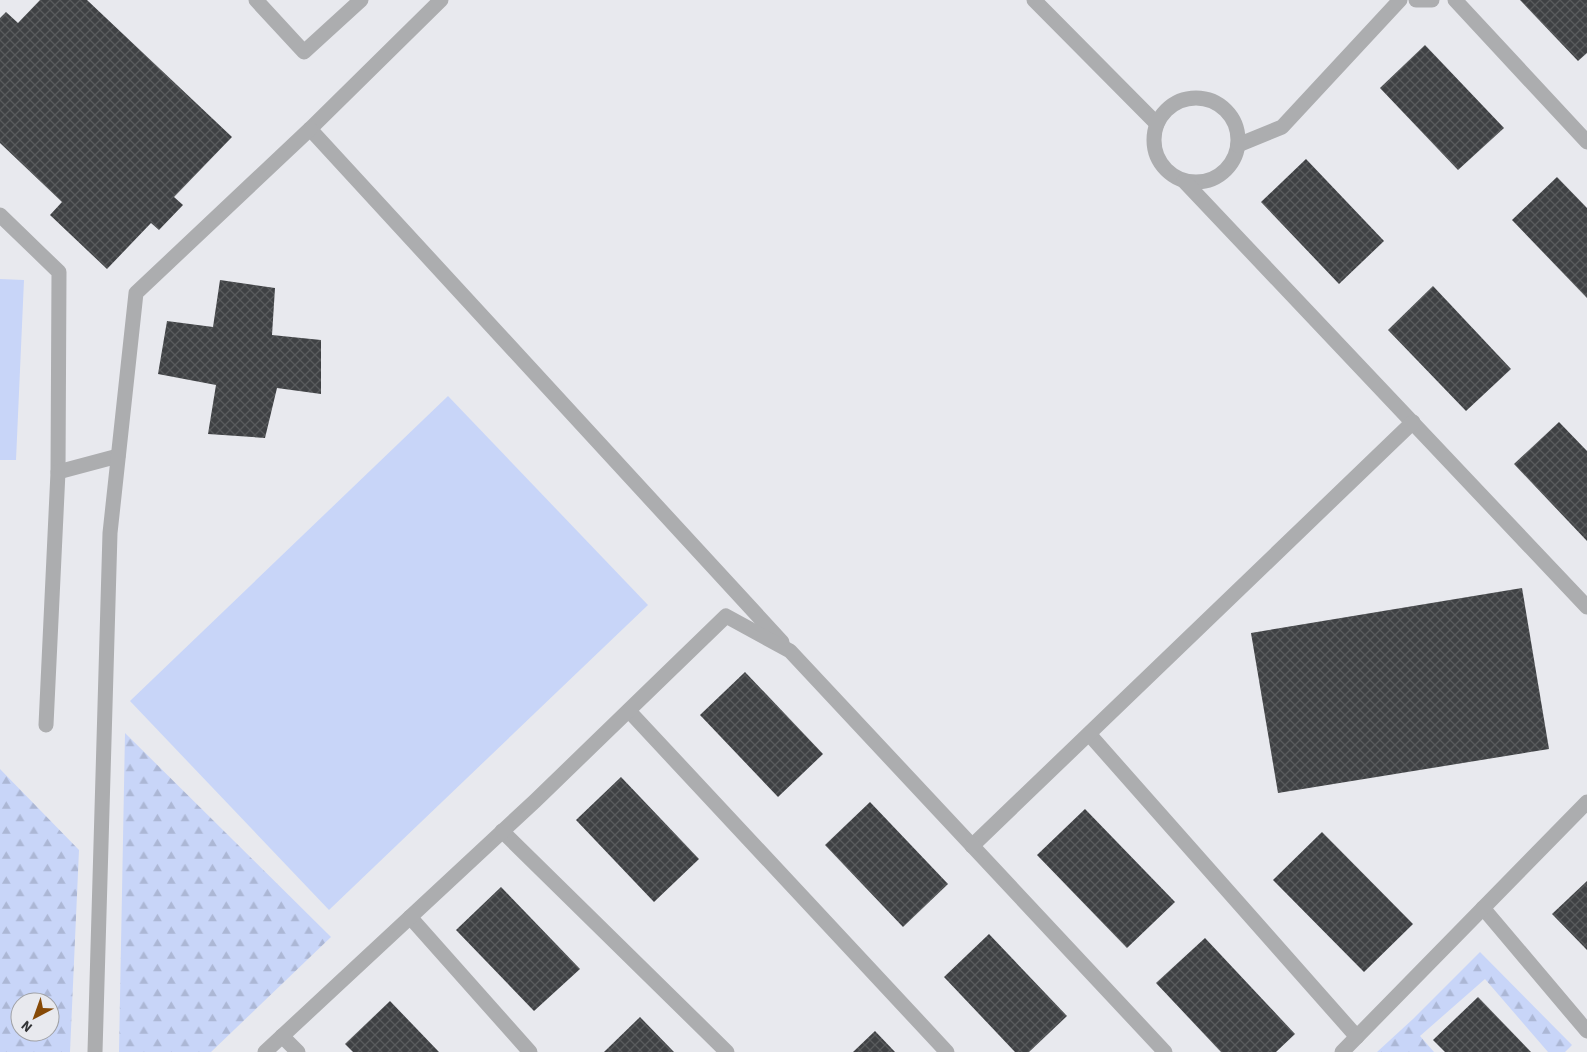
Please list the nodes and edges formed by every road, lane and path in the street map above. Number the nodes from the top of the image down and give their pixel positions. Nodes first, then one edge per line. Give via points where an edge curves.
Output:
1 (256, 0) edge
2 (361, 0) edge
3 (441, 0) edge
4 (1034, 0) edge
5 (1400, 0) edge
6 (1416, 0) edge
7 (1432, 0) edge
8 (1455, 0) edge
9 (1157, 124) junction
10 (310, 129) junction
11 (1587, 142) edge
12 (1238, 145) junction
13 (1184, 181) junction
14 (0, 215) edge
15 (1413, 422) junction
16 (118, 456) junction
17 (58, 472) junction
18 (1587, 607) edge
19 (791, 652) junction
20 (629, 711) junction
21 (46, 725) dead end
22 (1089, 734) junction
23 (1587, 802) edge
24 (502, 832) junction
25 (972, 846) junction
26 (1483, 908) junction
27 (410, 917) junction
28 (1587, 1031) edge
29 (282, 1036) junction
30 (1357, 1037) junction
31 (94, 1052) edge
32 (264, 1052) edge
33 (298, 1052) edge
34 (530, 1052) edge
35 (727, 1052) edge
36 (947, 1052) edge
37 (1165, 1052) edge
38 (1342, 1052) edge

1 - 2 lane via 304,52
3 - 10 lane
4 - 9 lane
5 - 12 lane via 1282,128
6 - 7 lane
8 - 11 lane
9 - 12 lane via 1174,104 1200,98 1213,101 1233,119
9 - 13 lane via 1154,138 1162,165
10 - 16 lane via 136,293
10 - 19 lane
12 - 13 lane via 1229,167 1220,175 1209,181
13 - 15 lane
14 - 17 lane via 59,272
15 - 18 lane
15 - 22 lane
16 - 17 lane
16 - 31 lane via 110,533
17 - 21 lane
19 - 20 lane via 726,616
19 - 25 lane
20 - 24 lane
20 - 36 lane
22 - 25 lane
22 - 30 lane
23 - 26 lane
24 - 27 lane
24 - 35 lane
25 - 37 lane
26 - 28 lane
26 - 30 lane
27 - 29 lane
27 - 34 lane
29 - 32 lane
29 - 33 lane
30 - 38 lane

